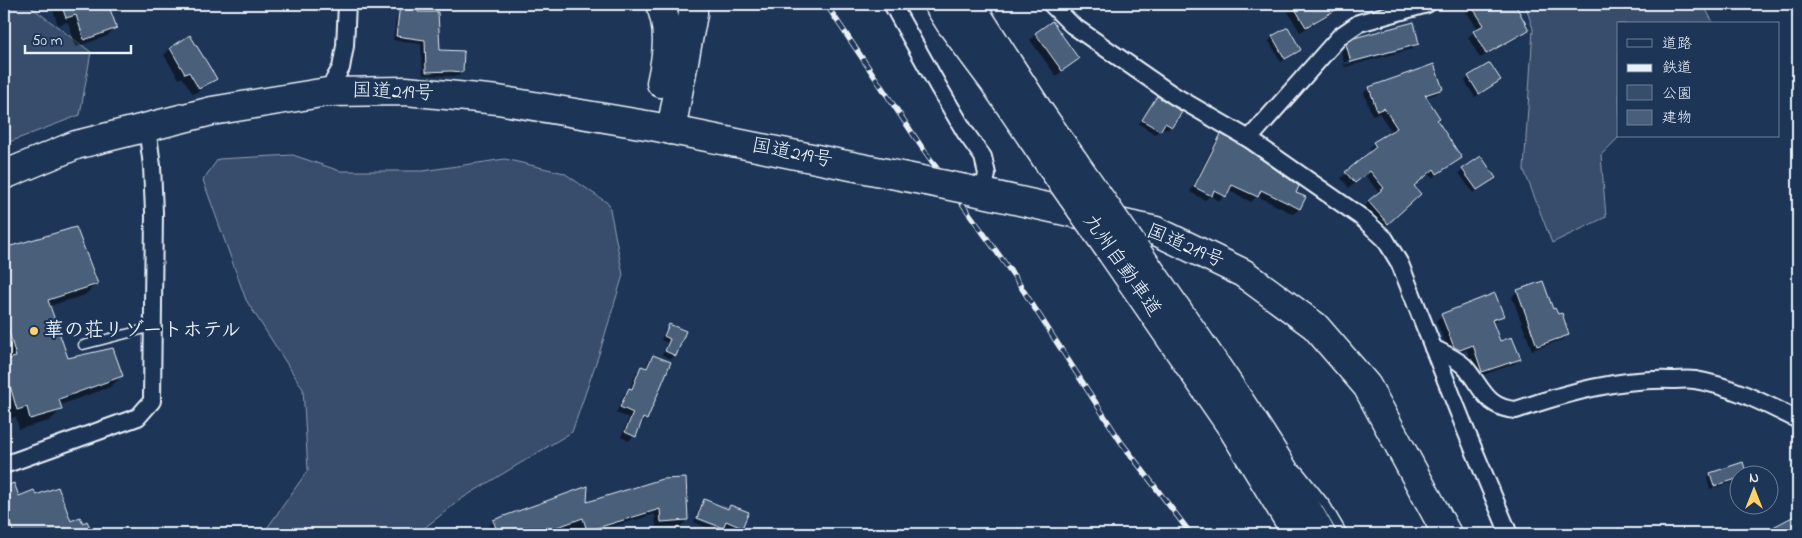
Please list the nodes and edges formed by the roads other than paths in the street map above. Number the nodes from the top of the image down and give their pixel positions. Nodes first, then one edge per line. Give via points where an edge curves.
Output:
1 (346, 4) edge
2 (660, 4) edge
3 (694, 4) edge
4 (892, 4) edge
5 (970, 4) edge
6 (1051, 4) edge
7 (1427, 4) edge
8 (941, 10) edge
9 (327, 92) junction
10 (147, 127) junction
11 (662, 128) junction
12 (1249, 139) junction
13 (1063, 165) junction
14 (4, 175) edge
15 (974, 191) junction
16 (153, 327) junction
17 (83, 345) dead end
18 (1433, 348) junction
19 (1217, 386) junction
20 (1798, 420) edge
21 (1279, 446) dead end
22 (1291, 461) dead end
23 (4, 464) edge
24 (1246, 466) dead end
25 (1297, 534) edge
26 (1321, 534) edge
27 (1343, 534) edge
28 (1447, 534) edge
29 (1509, 534) edge

1 - 9 street via 346,38 341,68
2 - 11 highway via 667,30
3 - 11 highway
4 - 15 street via 942,94 983,157 987,174
5 - 13 highway, 九州自動車道 via 1040,113
6 - 12 street via 1072,25 1173,95
7 - 12 street via 1359,23 1340,36
8 - 13 highway, 九州自動車道 via 994,82
9 - 10 highway, 国道219号
9 - 11 highway, 国道219号 via 406,91 498,100
10 - 14 highway, 国道219号 via 76,145
10 - 16 street via 154,212
11 - 15 highway, 国道219号, bridge
12 - 18 street via 1362,217 1385,239 1400,264
13 - 19 highway, 九州自動車道, bridge
15 - 28 highway, 国道219号 via 1156,231 1243,273 1267,290 1315,326 1367,386
16 - 17 lane
16 - 23 street via 152,401 138,417
18 - 20 street via 1463,366 1487,399 1504,409 1516,410 1598,386 1654,379 1695,380 1760,401
18 - 29 street
19 - 21 lane
19 - 24 lane
19 - 25 highway, 九州自動車道 via 1259,470
19 - 26 highway, 九州自動車道 via 1282,468
22 - 27 lane via 1326,505

